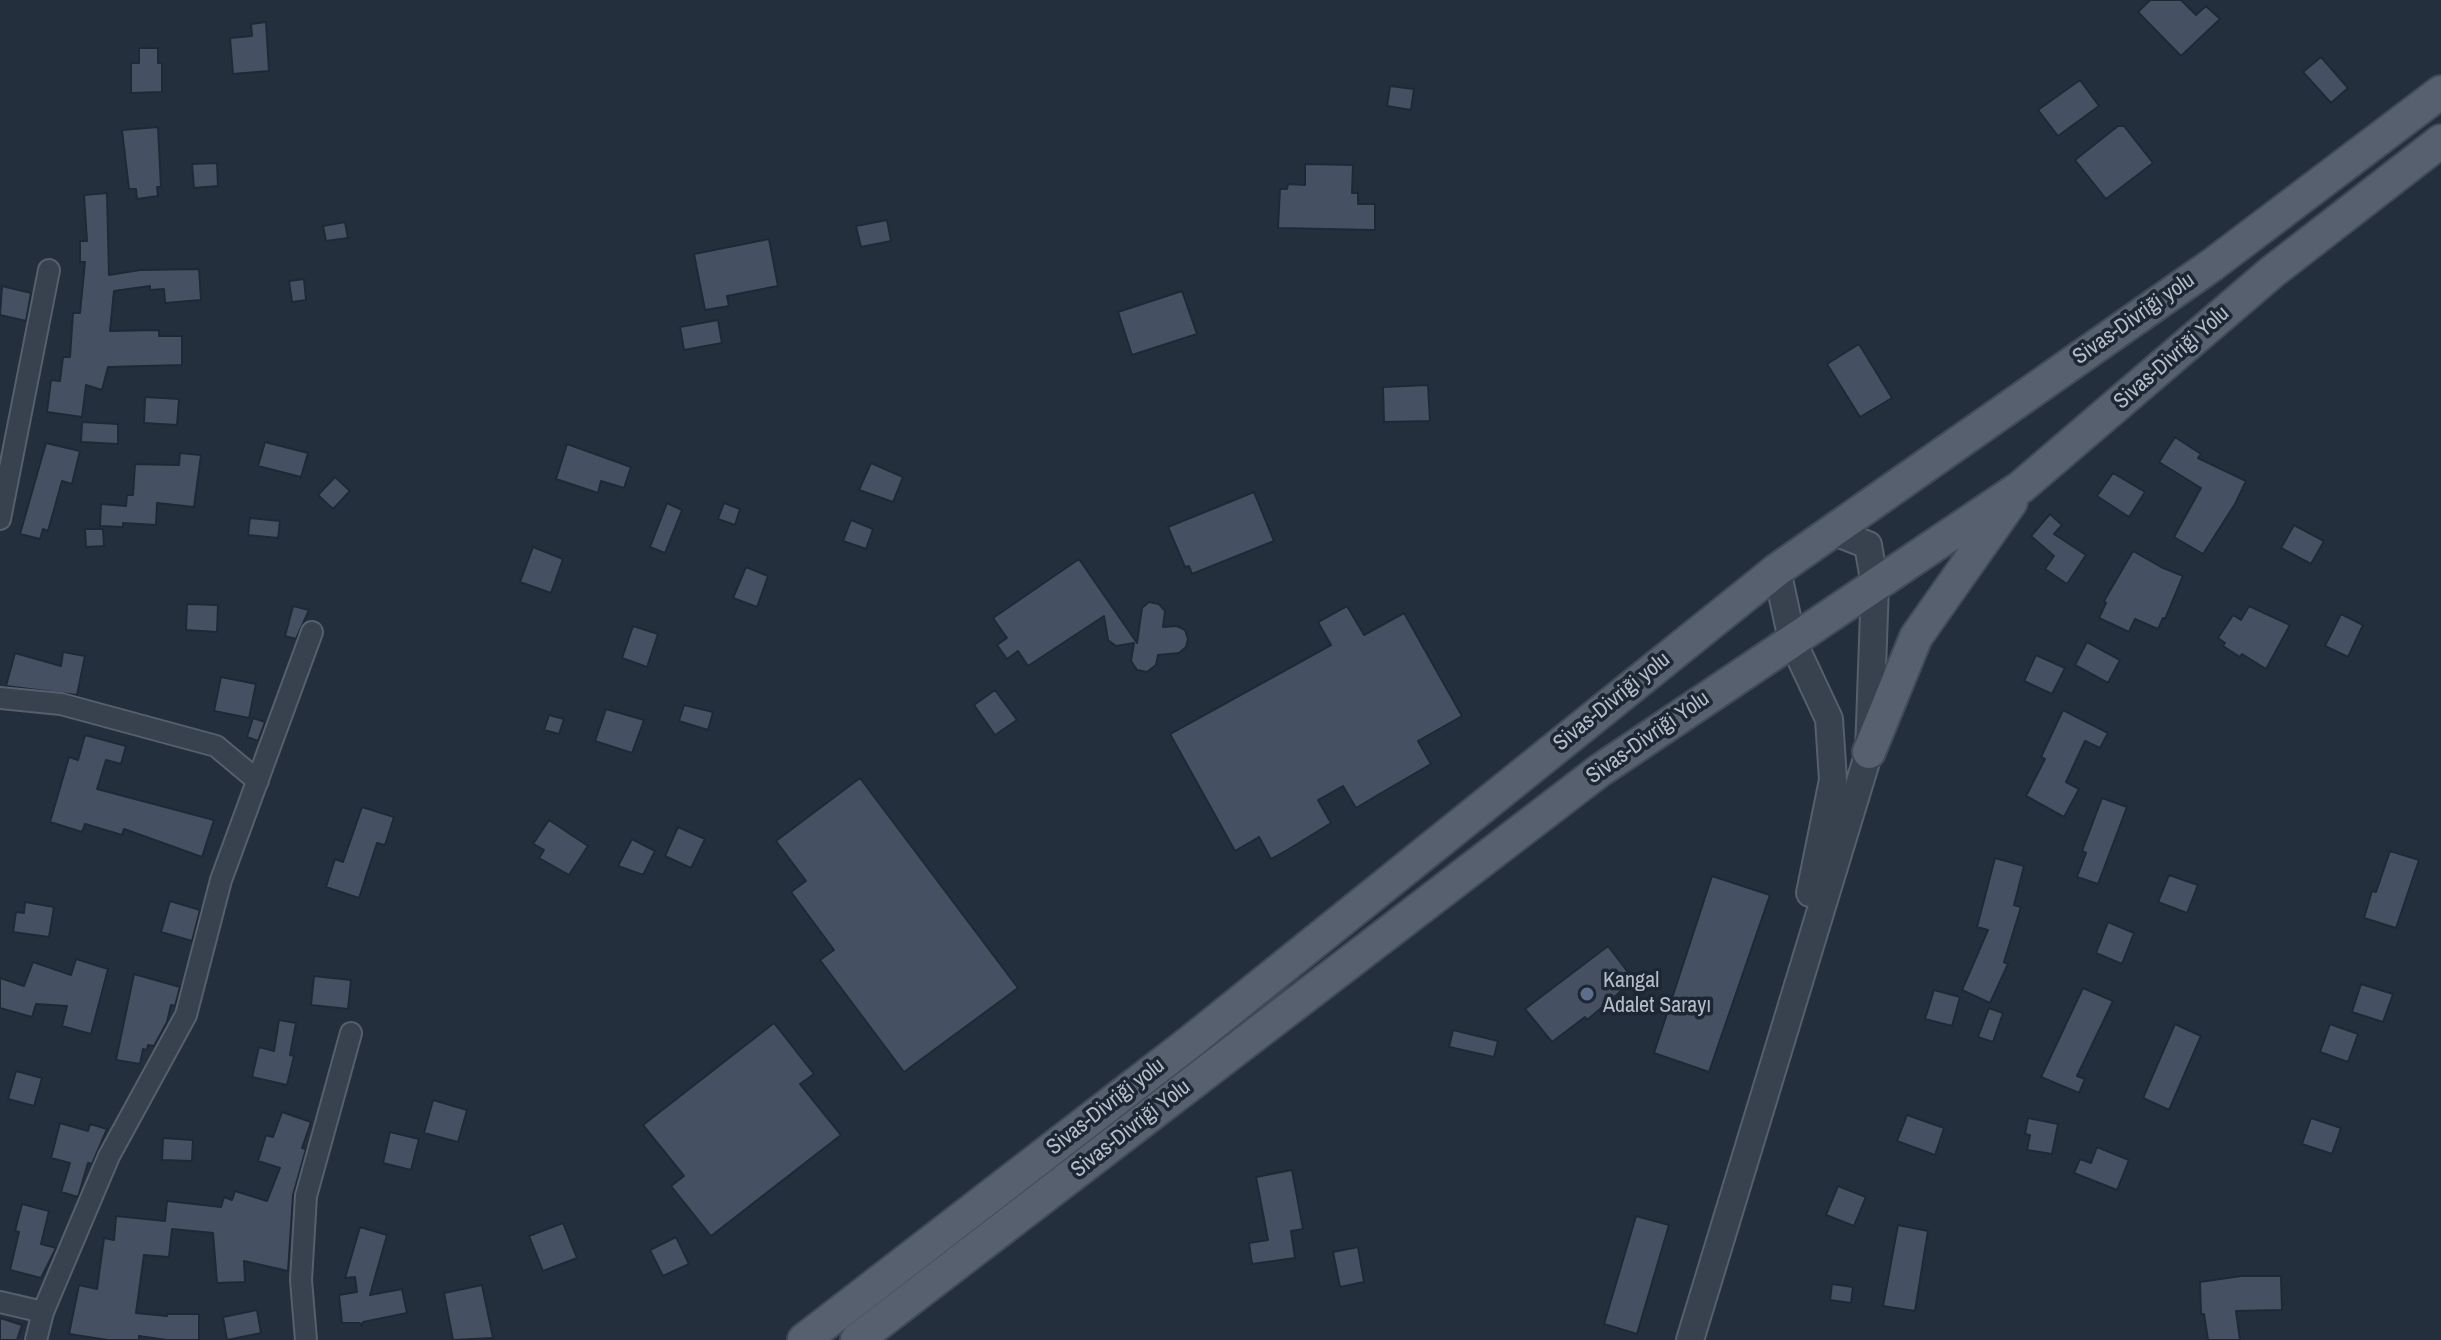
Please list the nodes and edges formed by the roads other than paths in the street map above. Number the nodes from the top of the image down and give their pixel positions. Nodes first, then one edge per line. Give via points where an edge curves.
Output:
1 (2441, 92) edge
2 (2441, 141) edge
3 (49, 270) dead end
4 (2021, 487) junction
5 (0, 519) edge
6 (1832, 531) junction
7 (1777, 570) junction
8 (1875, 585) junction
9 (312, 632) dead end
10 (1792, 640) junction
11 (0, 698) edge
12 (1869, 752) junction
13 (258, 781) junction
14 (351, 1033) dead end
15 (1773, 1065) junction
16 (0, 1302) edge
17 (43, 1312) junction
18 (36, 1340) edge
19 (306, 1340) edge
20 (804, 1340) edge
21 (857, 1340) edge
22 (1690, 1340) edge

1 - 6 main road, Sivas-Divriği yolu via 2212,265
2 - 4 main road, Sivas-Divriği Yolu via 2272,272
3 - 5 street
4 - 8 main road, Sivas-Divriği Yolu
4 - 12 main road via 1916,637
6 - 7 main road, Sivas-Divriği yolu
6 - 8 street via 1868,545
7 - 10 street
7 - 20 main road, Sivas-Divriği yolu via 1189,1043
8 - 10 main road, Sivas-Divriği Yolu
8 - 12 street
9 - 13 street
10 - 15 street via 1829,719 1833,780
10 - 21 main road, Sivas-Divriği Yolu via 1599,771
11 - 13 street via 61,704 216,746
12 - 15 street
13 - 17 street via 221,880 186,1015 109,1156
14 - 19 street via 306,1196 301,1280
15 - 22 street
16 - 17 street
17 - 18 street

